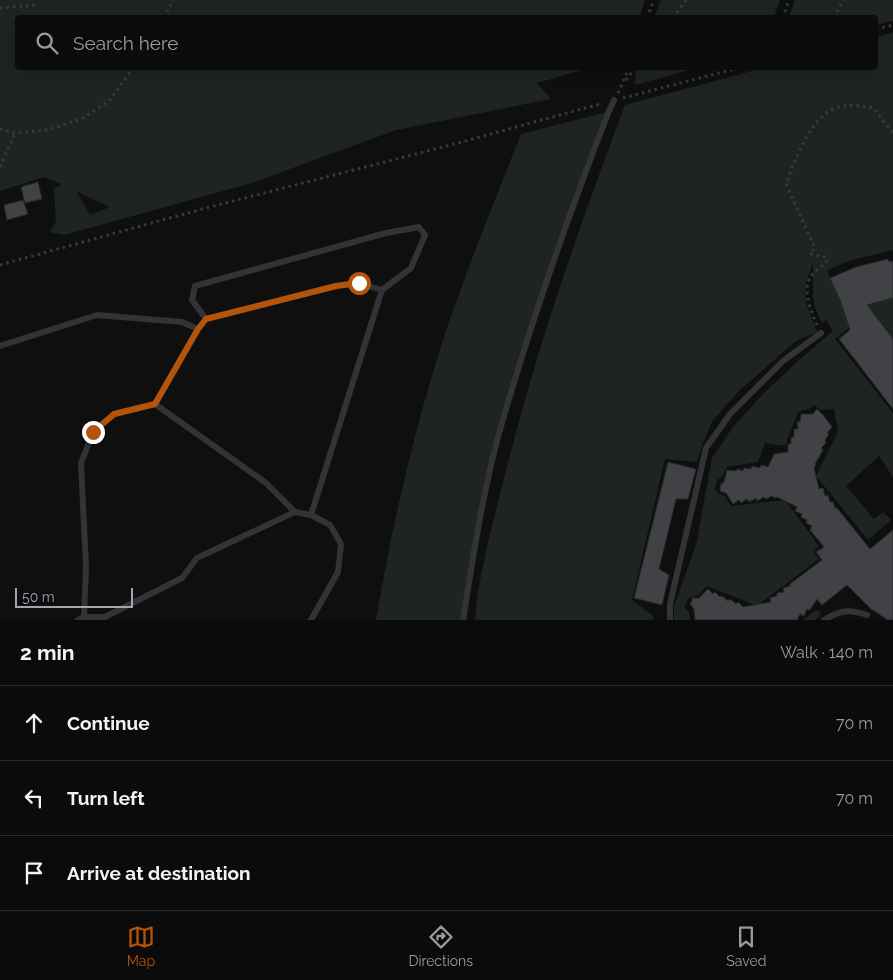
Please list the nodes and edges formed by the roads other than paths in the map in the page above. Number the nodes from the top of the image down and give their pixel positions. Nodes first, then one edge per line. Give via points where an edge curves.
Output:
1 (614, 100) road end
2 (382, 290) junction
3 (206, 319) junction
4 (198, 329) junction
5 (821, 333) road end
6 (0, 346) edge
7 (155, 404) junction
8 (295, 512) junction
9 (311, 515) junction
10 (867, 615) dead end
11 (81, 618) edge
12 (311, 620) edge
13 (463, 620) edge
14 (670, 620) edge
15 (824, 620) edge

1 - 13 lane via 566,223 504,417 478,525
2 - 3 lane via 359,283 336,286
2 - 3 lane via 411,268 425,235 419,227 386,233 195,286 192,300
2 - 9 lane
3 - 4 lane
4 - 6 lane via 182,322 98,315
4 - 7 lane
5 - 14 lane via 783,361 730,414 706,448 670,604
7 - 8 lane via 266,483
7 - 11 lane via 114,414 93,432 81,463 86,567
8 - 9 lane
8 - 11 lane via 198,558 182,578 105,617
9 - 12 lane via 330,524 341,544 338,572
10 - 15 lane via 852,610 835,613

